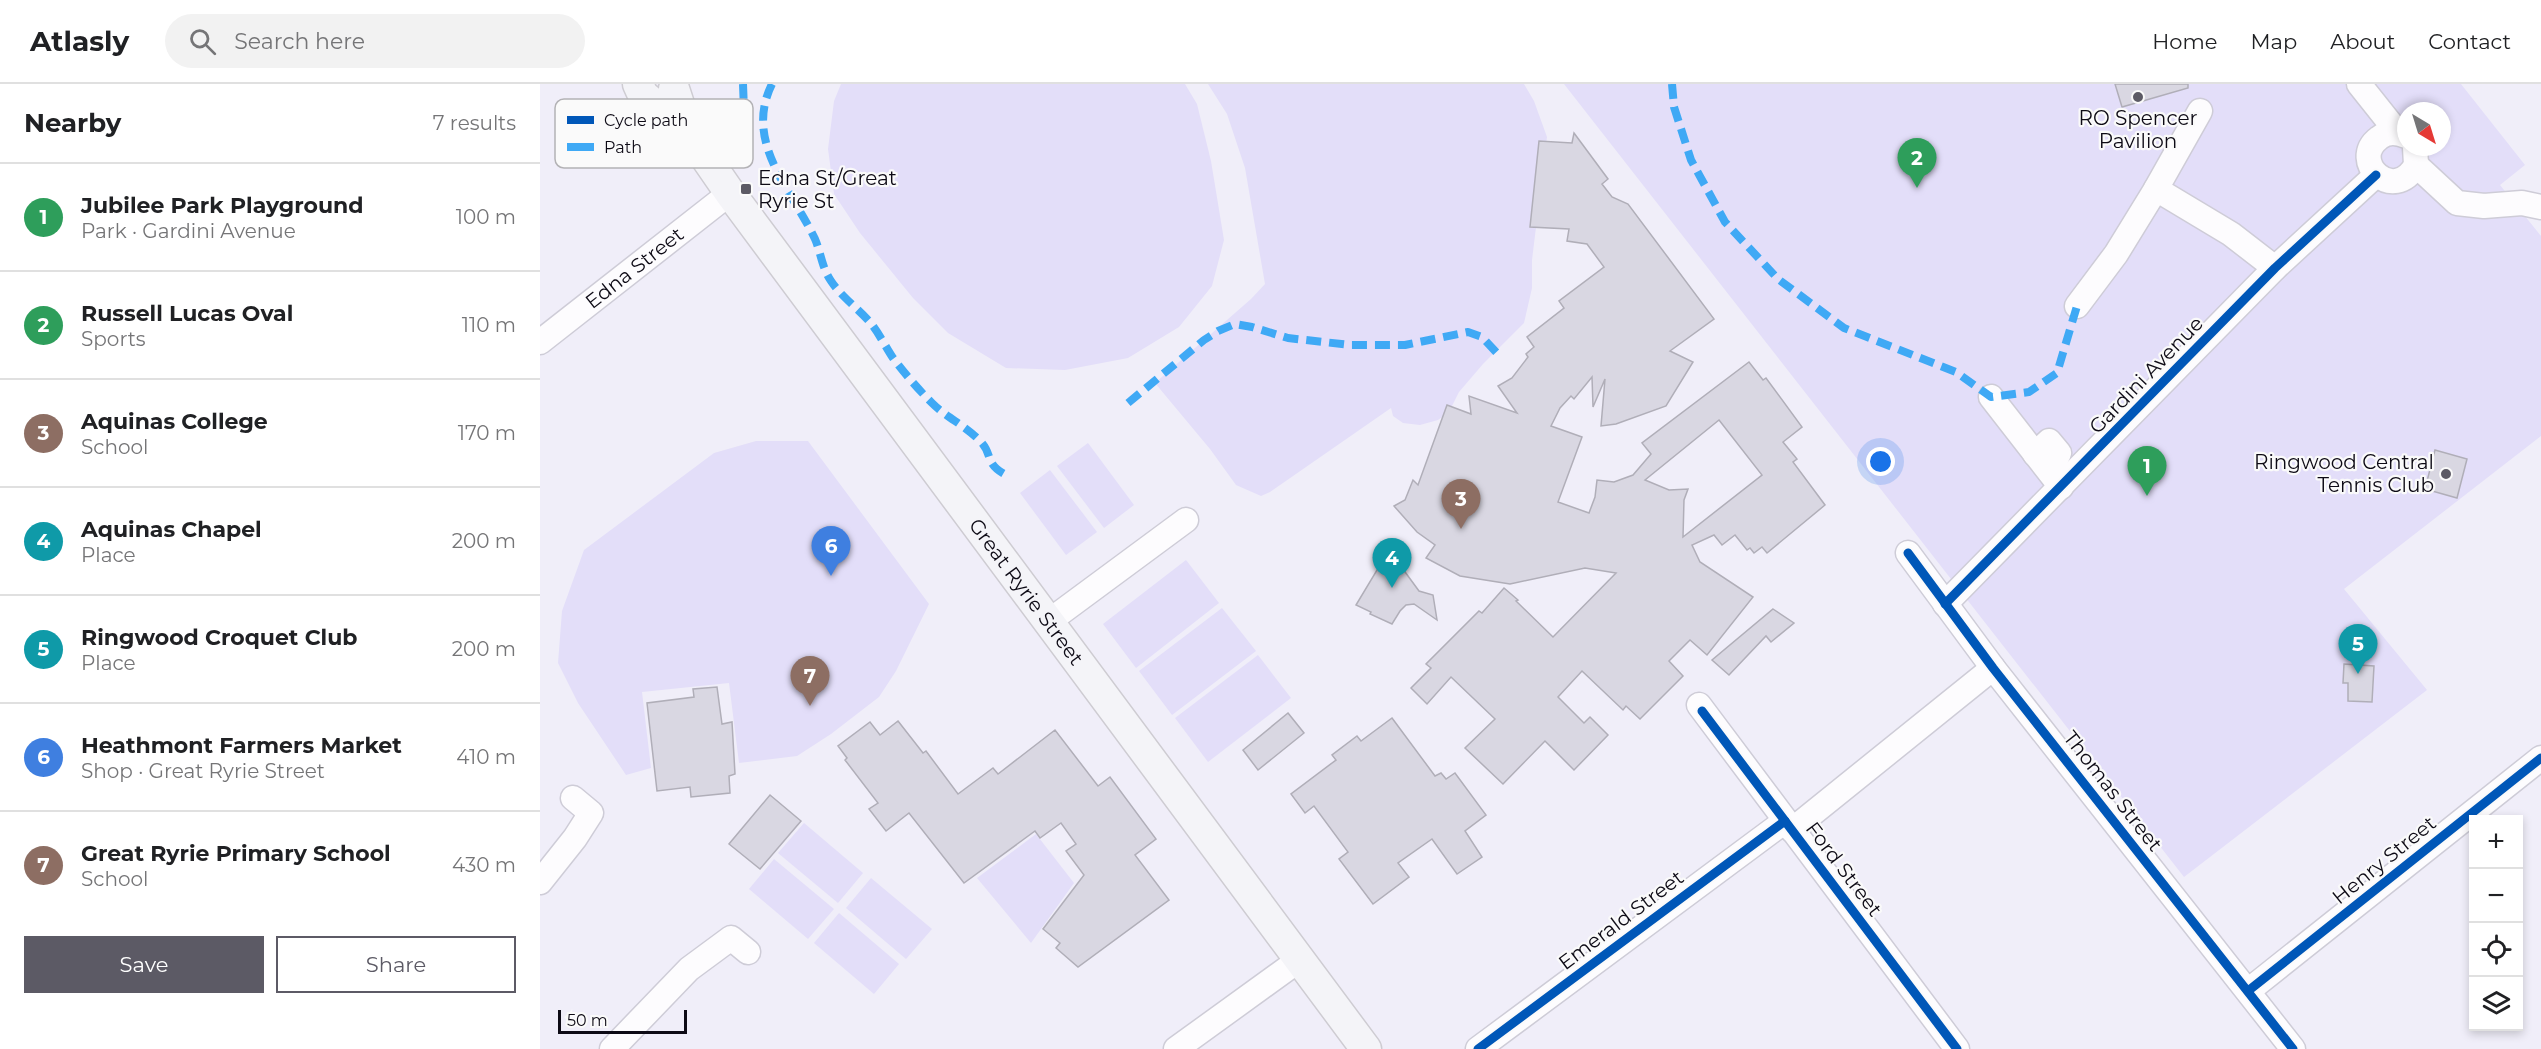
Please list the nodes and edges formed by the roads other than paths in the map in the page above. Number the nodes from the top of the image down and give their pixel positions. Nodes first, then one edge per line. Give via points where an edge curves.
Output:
1 (2359, 84) edge
2 (2200, 111) dead end
3 (2397, 139) edge
4 (2397, 152) edge
5 (2406, 156) edge
6 (2409, 156) edge
7 (713, 168) edge
8 (2376, 175) junction
9 (2156, 189) junction
10 (730, 193) junction
11 (2541, 207) edge
12 (2275, 268) junction
13 (2076, 306) dead end
14 (540, 342) edge
15 (1991, 397) dead end
16 (2048, 471) junction
17 (1186, 520) dead end
18 (1908, 553) dead end
19 (1945, 604) junction
20 (1048, 622) junction
21 (1993, 668) junction
22 (1701, 708) dead end
23 (2541, 758) edge
24 (573, 798) dead end
25 (1788, 825) junction
26 (540, 882) edge
27 (732, 938) dead end
28 (1299, 960) junction
29 (2248, 991) junction
30 (1948, 1046) edge
31 (612, 1049) edge
32 (1176, 1049) edge
33 (1366, 1049) edge
34 (1478, 1049) edge
35 (2293, 1049) edge

1 - 3 street
2 - 9 street
4 - 8 street via 2370,148 2368,157
5 - 8 street via 2391,182
6 - 11 street via 2457,203 2522,203
7 - 10 main road, Great Ryrie Street
8 - 12 street, Gardini Avenue
9 - 12 street via 2231,234
9 - 13 street
10 - 14 street, Edna Street
10 - 20 main road, Great Ryrie Street
12 - 16 street, Gardini Avenue
15 - 16 street
16 - 19 street, Gardini Avenue
17 - 20 street
18 - 19 street, Thomas Street
19 - 21 street, Thomas Street
20 - 28 main road, Great Ryrie Street
21 - 25 street, Emerald Street
21 - 29 street, Thomas Street
22 - 25 street, Ford Street
23 - 29 street, Henry Street
24 - 26 street via 591,813
25 - 30 street, Ford Street
25 - 34 street, Emerald Street
27 - 31 street via 689,969
28 - 32 street
28 - 33 main road, Great Ryrie Street
29 - 35 street, Thomas Street

